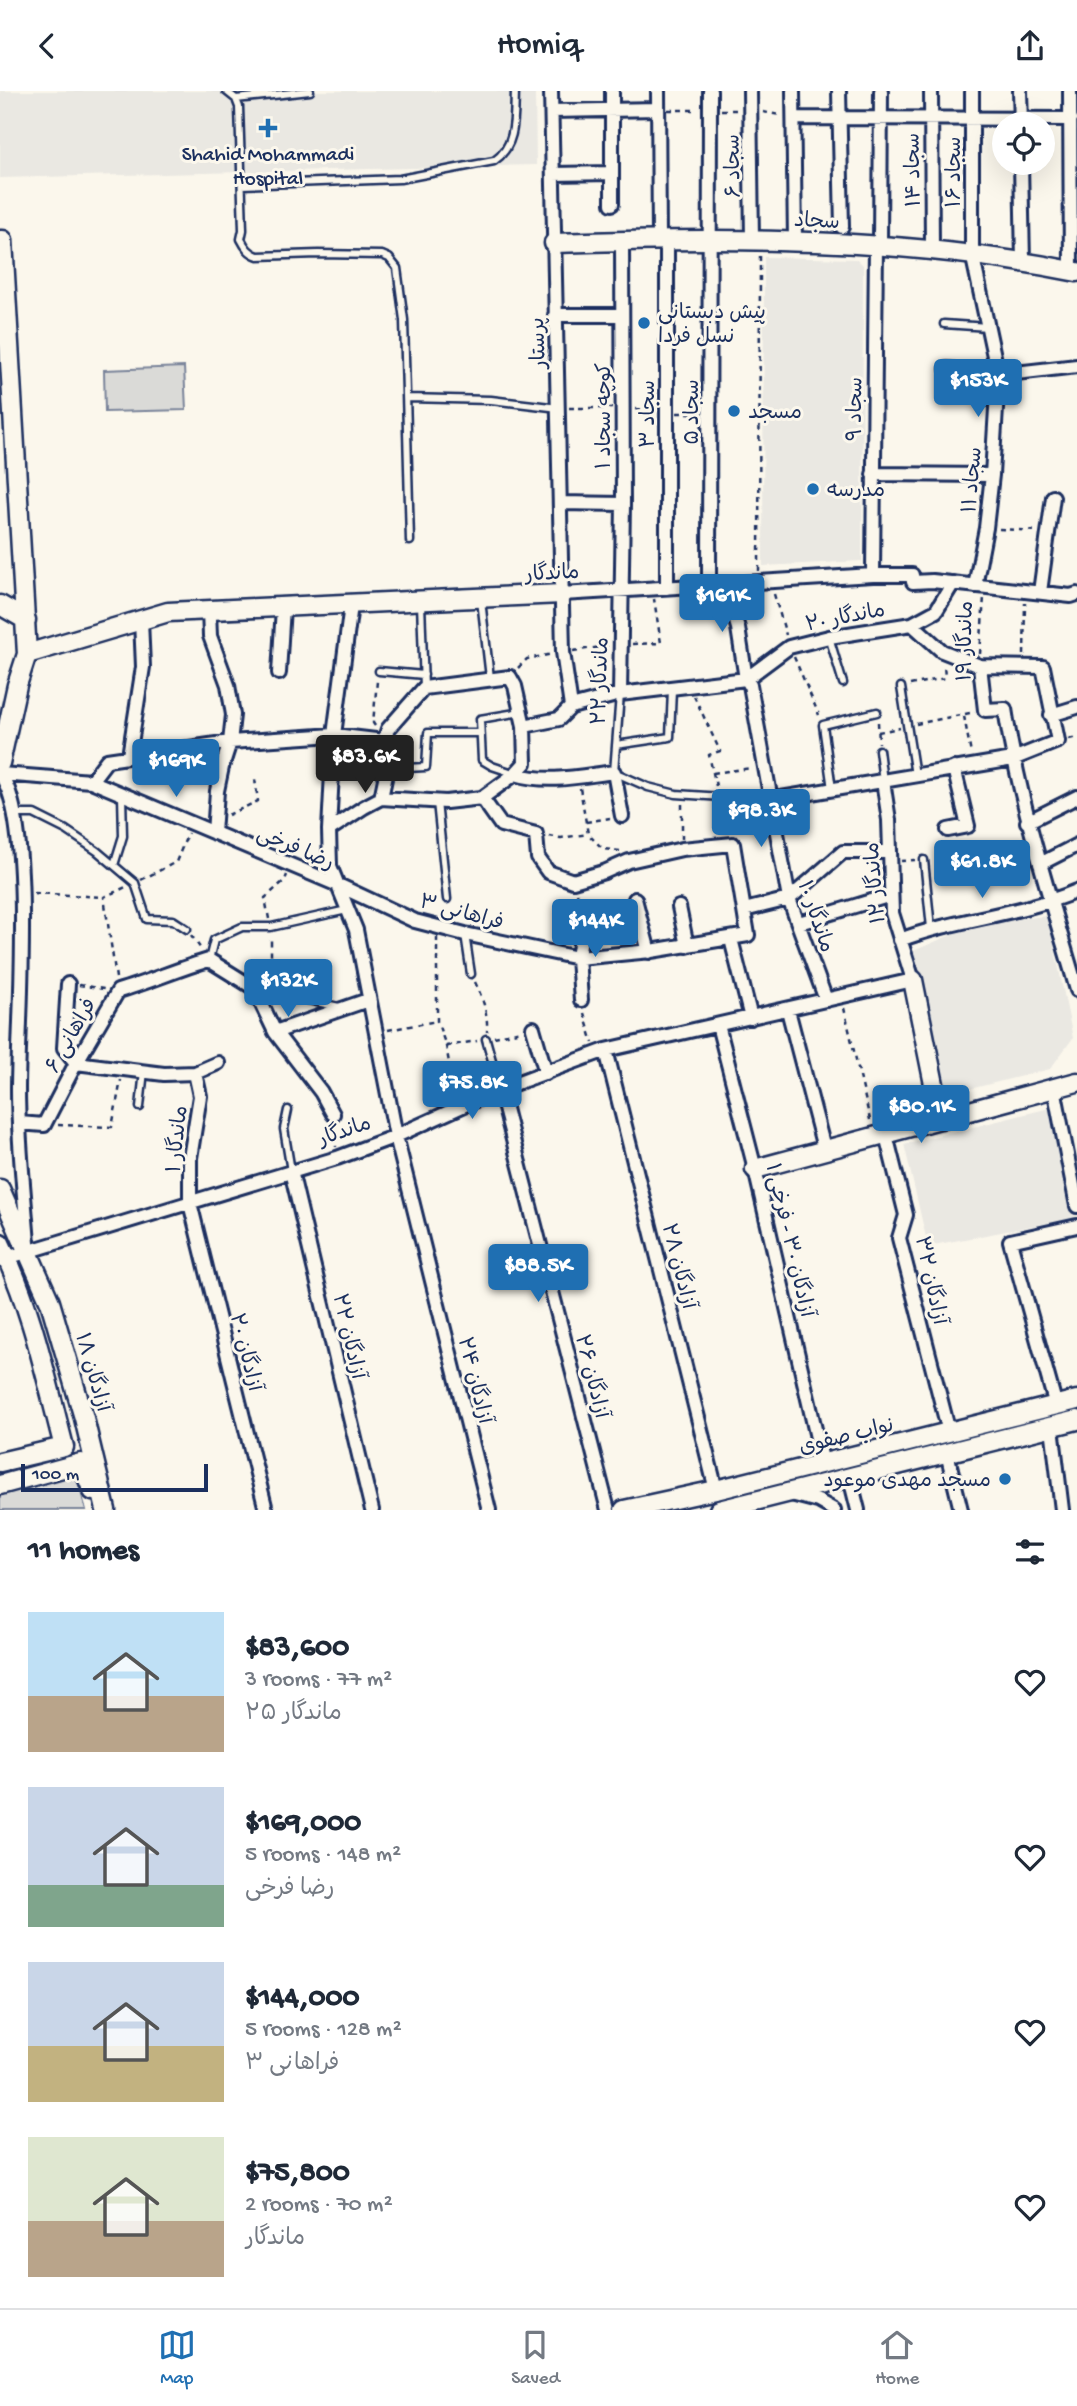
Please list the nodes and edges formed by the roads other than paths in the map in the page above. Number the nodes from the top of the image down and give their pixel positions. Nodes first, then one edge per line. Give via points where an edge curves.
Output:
1 (226, 91) edge
2 (310, 91) edge
3 (515, 91) edge
4 (551, 91) edge
5 (612, 91) edge
6 (658, 91) edge
7 (710, 91) edge
8 (750, 91) edge
9 (793, 91) edge
10 (839, 91) edge
11 (881, 91) edge
12 (931, 91) edge
13 (972, 91) edge
14 (1020, 91) edge
15 (1070, 91) edge
16 (236, 99) junction
17 (658, 109) junction
18 (612, 110) junction
19 (552, 111) junction
20 (1021, 112) edge
21 (880, 117) junction
22 (931, 117) junction
23 (794, 118) junction
24 (840, 118) junction
25 (972, 118) junction
26 (992, 119) edge
27 (1070, 119) junction
28 (1055, 120) edge
29 (612, 173) junction
30 (553, 174) junction
31 (1021, 175) edge
32 (242, 185) junction
33 (612, 204) dead end
34 (842, 227) dead end
35 (711, 239) junction
36 (2, 240) edge
37 (663, 240) junction
38 (756, 240) junction
39 (622, 241) junction
40 (795, 241) junction
41 (554, 243) junction
42 (878, 244) junction
43 (932, 249) junction
44 (972, 253) junction
45 (1023, 262) junction
46 (1074, 271) edge
47 (555, 315) junction
48 (622, 315) junction
49 (944, 324) dead end
50 (988, 327) junction
51 (1077, 366) edge
52 (947, 369) dead end
53 (998, 375) junction
54 (407, 398) junction
55 (559, 408) junction
56 (873, 474) junction
57 (992, 475) junction
58 (1053, 497) dead end
59 (560, 503) junction
60 (623, 504) junction
61 (410, 541) dead end
62 (873, 575) junction
63 (953, 583) junction
64 (725, 584) junction
65 (709, 585) junction
66 (980, 587) junction
67 (667, 588) junction
68 (622, 591) junction
69 (1040, 592) junction
70 (562, 594) junction
71 (1077, 594) edge
72 (481, 599) junction
73 (421, 601) junction
74 (0, 605) edge
75 (351, 605) junction
76 (283, 607) junction
77 (209, 610) junction
78 (26, 620) junction
79 (141, 620) junction
80 (912, 624) junction
81 (829, 637) junction
82 (27, 653) junction
83 (980, 666) junction
84 (379, 671) road end
85 (279, 673) dead end
86 (490, 678) junction
87 (746, 679) junction
88 (424, 681) junction
89 (843, 683) dead end
90 (901, 687) road end
91 (672, 688) junction
92 (620, 694) junction
93 (571, 707) junction
94 (1077, 707) edge
95 (521, 712) junction
96 (877, 712) road end
97 (1051, 715) junction
98 (524, 726) junction
99 (480, 733) junction
100 (334, 734) junction
101 (384, 741) junction
102 (230, 742) junction
103 (616, 745) junction
104 (879, 750) road end
105 (129, 756) junction
106 (1013, 759) junction
107 (0, 763) edge
108 (954, 768) junction
109 (387, 769) junction
110 (614, 772) junction
111 (0, 774) edge
112 (515, 774) junction
113 (915, 775) junction
114 (91, 781) junction
115 (883, 781) junction
116 (832, 789) junction
117 (122, 794) junction
118 (1077, 797) edge
119 (482, 798) junction
120 (381, 799) junction
121 (769, 800) junction
122 (437, 802) junction
123 (15, 814) junction
124 (622, 816) road end
125 (1027, 822) junction
126 (214, 827) junction
127 (329, 830) junction
128 (948, 830) dead end
129 (1077, 845) edge
130 (890, 857) junction
131 (924, 860) road end
132 (1040, 863) junction
133 (114, 865) junction
134 (338, 885) junction
135 (1077, 891) edge
136 (891, 895) junction
137 (447, 899) dead end
138 (635, 899) dead end
139 (789, 899) junction
140 (1052, 902) junction
141 (679, 907) dead end
142 (348, 909) junction
143 (744, 910) junction
144 (584, 917) road end
145 (799, 923) junction
146 (931, 928) junction
147 (187, 929) road end
148 (466, 934) junction
149 (731, 939) junction
150 (900, 940) junction
151 (687, 946) junction
152 (649, 952) junction
153 (578, 958) junction
154 (209, 960) junction
155 (471, 974) road end
156 (913, 980) junction
157 (68, 984) road end
158 (254, 988) junction
159 (1077, 990) edge
160 (368, 1000) junction
161 (581, 1000) road end
162 (826, 1000) junction
163 (341, 1008) junction
164 (788, 1010) junction
165 (751, 1018) junction
166 (718, 1025) junction
167 (533, 1028) dead end
168 (275, 1032) junction
169 (486, 1039) road end
170 (601, 1052) junction
171 (76, 1063) junction
172 (218, 1063) dead end
173 (144, 1071) junction
174 (195, 1073) junction
175 (546, 1073) junction
176 (1077, 1082) edge
177 (1054, 1088) junction
178 (500, 1090) junction
179 (140, 1107) dead end
180 (288, 1110) dead end
181 (333, 1114) road end
182 (941, 1119) junction
183 (19, 1123) junction
184 (396, 1136) junction
185 (880, 1137) junction
186 (825, 1152) junction
187 (755, 1169) junction
188 (291, 1171) junction
189 (0, 1189) edge
190 (190, 1203) junction
191 (1077, 1206) edge
192 (1077, 1226) edge
193 (29, 1250) junction
194 (2, 1254) edge
195 (1077, 1400) edge
196 (1056, 1406) junction
197 (1077, 1420) edge
198 (1052, 1427) junction
199 (949, 1432) junction
200 (947, 1453) junction
201 (4, 1457) edge
202 (823, 1464) junction
203 (850, 1478) junction
204 (0, 1485) edge
205 (716, 1490) junction
206 (787, 1493) junction
207 (103, 1510) edge
208 (266, 1510) edge
209 (372, 1510) edge
210 (489, 1510) edge
211 (608, 1510) edge
212 (624, 1510) edge
213 (722, 1510) edge
214 (834, 1510) edge
215 (858, 1510) edge
216 (961, 1510) edge
217 (1062, 1510) edge

1 - 16 lane
2 - 16 lane
3 - 32 lane via 510,144 494,161 400,179
4 - 19 street, پرستار
5 - 18 street
6 - 17 street, سجاد ۳
7 - 35 street, سجاد ۵
8 - 38 street, سجاد ۶
9 - 23 street
10 - 24 street
11 - 21 street, سجاد ۹
12 - 22 street, سجاد ۱۴
13 - 25 street, سجاد ۱۶
14 - 20 street
15 - 27 street
16 - 32 lane
17 - 18 street
17 - 37 street, سجاد ۳
18 - 19 street
18 - 29 street
19 - 30 street, پرستار
21 - 22 street
21 - 24 street
21 - 42 street, سجاد ۹
22 - 25 street
22 - 43 street, سجاد ۱۴
23 - 24 street
23 - 40 street
24 - 34 street
25 - 26 street
25 - 44 street, سجاد ۱۶
27 - 28 street
27 - 46 street
29 - 30 street
29 - 33 street
30 - 41 street, پرستار
31 - 45 street
32 - 54 lane via 241,239 252,254 374,255 389,258 397,268
35 - 37 street, سجاد
35 - 38 street, سجاد
35 - 65 street, سجاد ۵
36 - 78 street
37 - 39 street, سجاد
37 - 67 street, سجاد ۳
38 - 40 street, سجاد
39 - 41 street, سجاد
39 - 48 street, کوچه سجاد ۱
40 - 42 street, سجاد
41 - 47 street, پرستار
42 - 43 street, سجاد
42 - 56 street, سجاد ۹
43 - 44 street, سجاد
44 - 45 street, سجاد
44 - 50 street, سجاد ۱۱
45 - 46 street, سجاد
47 - 48 street
47 - 55 street, پرستار
48 - 60 street, کوچه سجاد ۱
49 - 50 lane
50 - 53 street, سجاد ۱۱
51 - 53 street
52 - 53 street
53 - 57 street, سجاد ۱۱
54 - 55 lane via 491,400
54 - 61 lane
55 - 59 street, پرستار
56 - 57 street
56 - 62 street, سجاد ۹
57 - 66 street, سجاد ۱۱
58 - 69 street
59 - 60 street
59 - 70 street, پرستار
60 - 68 street, کوچه سجاد ۱
62 - 63 street, ماندگار via 912,575 913,582
62 - 64 street, ماندگار
63 - 66 street, ماندگار
63 - 80 street, ماندگار ۲۰ via 936,611
64 - 65 street, ماندگار
64 - 87 street, ماندگار ۱۰
65 - 67 street, ماندگار
66 - 69 street, ماندگار
67 - 68 street, ماندگار
68 - 70 street, ماندگار
68 - 92 street, ماندگار ۲۲
69 - 71 street, ماندگار
70 - 72 street, ماندگار
70 - 93 street, پرستار via 563,652
72 - 73 street, ماندگار
72 - 86 lane
73 - 75 street, ماندگار
73 - 88 lane
74 - 78 street
75 - 76 street, ماندگار
75 - 100 street, آزادگان ۲۴
76 - 77 street, ماندگار
76 - 85 street
77 - 79 street, ماندگار via 168,612
77 - 102 street via 210,636 228,685 233,715
78 - 82 street
79 - 82 street, ماندگار
79 - 105 street via 143,667
80 - 81 street, ماندگار ۲۰
80 - 83 street via 942,651
81 - 87 street, ماندگار ۲۰ via 789,647
81 - 89 lane
82 - 107 street
83 - 97 street via 1043,667
83 - 106 street, ماندگار ۱۹ via 985,710 1005,709
84 - 88 lane
86 - 88 street
86 - 95 street via 510,677
87 - 91 street, ماندگار ۲۰
87 - 121 street, ماندگار ۱۰
88 - 101 street
90 - 113 lane
91 - 92 street, ماندگار ۲۰
91 - 103 lane via 670,737
92 - 93 street, ماندگار ۲۰
92 - 103 lane, ماندگار ۲۲
93 - 98 street, ماندگار ۲۰ via 559,719
94 - 97 street
95 - 98 street
95 - 99 lane via 480,719
96 - 116 lane via 823,725
97 - 106 street via 1059,741
98 - 112 street via 525,763
99 - 109 lane via 428,733 426,767
99 - 112 lane via 482,760
100 - 101 street
100 - 102 street
100 - 127 street, آزادگان ۲۴
101 - 109 street
102 - 105 street
102 - 126 street
103 - 110 lane, ماندگار ۲۲
104 - 115 lane
105 - 114 street via 107,759
106 - 108 street
106 - 125 street
108 - 113 street
108 - 128 street via 968,826
109 - 120 street
110 - 112 street via 559,780
110 - 121 lane via 648,787 682,794
110 - 124 street
111 - 114 street, رضا فرخی
111 - 123 street via 9,788
112 - 119 street
113 - 115 street
114 - 117 street, رضا فرخی
115 - 116 street
115 - 130 street, ماندگار ۱۲
116 - 121 street
117 - 126 street, رضا فرخی via 192,824
117 - 133 lane via 123,836
118 - 125 street
119 - 122 street
119 - 143 street via 501,825 536,834 538,858 548,872 573,881 629,861 733,844
120 - 122 street
120 - 127 street
121 - 139 street, ماندگار ۱۰
122 - 137 lane
123 - 133 lane via 34,814 66,830
123 - 183 street via 20,893
125 - 132 street
126 - 134 street, رضا فرخی
127 - 134 street, آزادگان ۲۴ via 330,866
129 - 132 street
130 - 136 street, ماندگار ۱۲
130 - 139 street via 843,852
131 - 146 lane
132 - 140 street
133 - 147 lane via 135,883 147,919 173,920
134 - 142 street, آزادگان ۲۴
134 - 148 street, فراهانی ۳ via 415,921
135 - 140 street
136 - 145 street
136 - 150 street, ماندگار ۱۲
138 - 152 street
139 - 143 street
139 - 145 street, ماندگار ۱۰
140 - 146 street
140 - 159 street
141 - 151 street
142 - 154 lane via 271,927 242,927 214,940
142 - 160 street, آزادگان ۲۴
143 - 149 street, فراهانی ۳ via 748,935
144 - 153 street
145 - 162 street, ماندگار ۱۰
146 - 150 street
148 - 153 street, فراهانی ۳
148 - 155 lane
149 - 151 street, فراهانی ۳
149 - 165 street
150 - 156 street, ماندگار ۱۲
151 - 152 street, فراهانی ۳
152 - 153 street, فراهانی ۳
153 - 161 street
154 - 158 street
154 - 171 street, فراهانی ۶ via 118,991
156 - 162 street, ماندگار
156 - 182 street
157 - 171 street via 64,1048
158 - 163 lane
158 - 168 street
160 - 163 street
160 - 184 street, آزادگان ۲۴
162 - 164 street, ماندگار
163 - 168 street
164 - 165 street, ماندگار
164 - 186 street
165 - 166 street, ماندگار
166 - 170 street, ماندگار
166 - 187 street, آزادگان ۳۰ - فرخی ۱
167 - 175 street
168 - 181 street
169 - 178 lane
170 - 175 street, ماندگار
170 - 205 street, آزادگان ۲۸
171 - 173 street, ماندگار ۱
171 - 183 street, فراهانی ۶ via 44,1125
172 - 174 street
173 - 174 street, ماندگار ۱
173 - 179 lane
174 - 190 street, ماندگار ۱ via 200,1096 190,1158
175 - 178 street, ماندگار
176 - 177 street
177 - 182 street
177 - 191 street
178 - 184 street, ماندگار
178 - 211 street, آزادگان ۲۶
180 - 188 lane via 285,1129
182 - 185 street
183 - 193 street
184 - 188 street, ماندگار
184 - 210 street, آزادگان ۲۴
185 - 186 street
185 - 199 street, آزادگان ۳۲ via 905,1215 899,1238
186 - 187 street
187 - 202 street, آزادگان ۳۰ - فرخی ۱
188 - 190 street, ماندگار
188 - 209 street, آزادگان ۲۲
189 - 193 street, آزادگان ۱۸
190 - 193 street, ماندگار
190 - 208 street, آزادگان ۲۰
192 - 196 street via 1010,1241
193 - 194 street, ماندگار
193 - 207 street, آزادگان ۱۸ via 69,1366
194 - 201 street via 20,1285 31,1318 64,1447
195 - 196 street, نواب صفوی
196 - 199 street, نواب صفوی
197 - 198 street, نواب صفوی
198 - 200 street, نواب صفوی
198 - 217 street
199 - 202 street, نواب صفوی
200 - 203 street, نواب صفوی
200 - 216 street
202 - 205 street, نواب صفوی
203 - 206 street, نواب صفوی
203 - 215 street
204 - 207 street via 80,1463
205 - 212 street, نواب صفوی
206 - 213 street, نواب صفوی
206 - 214 street

